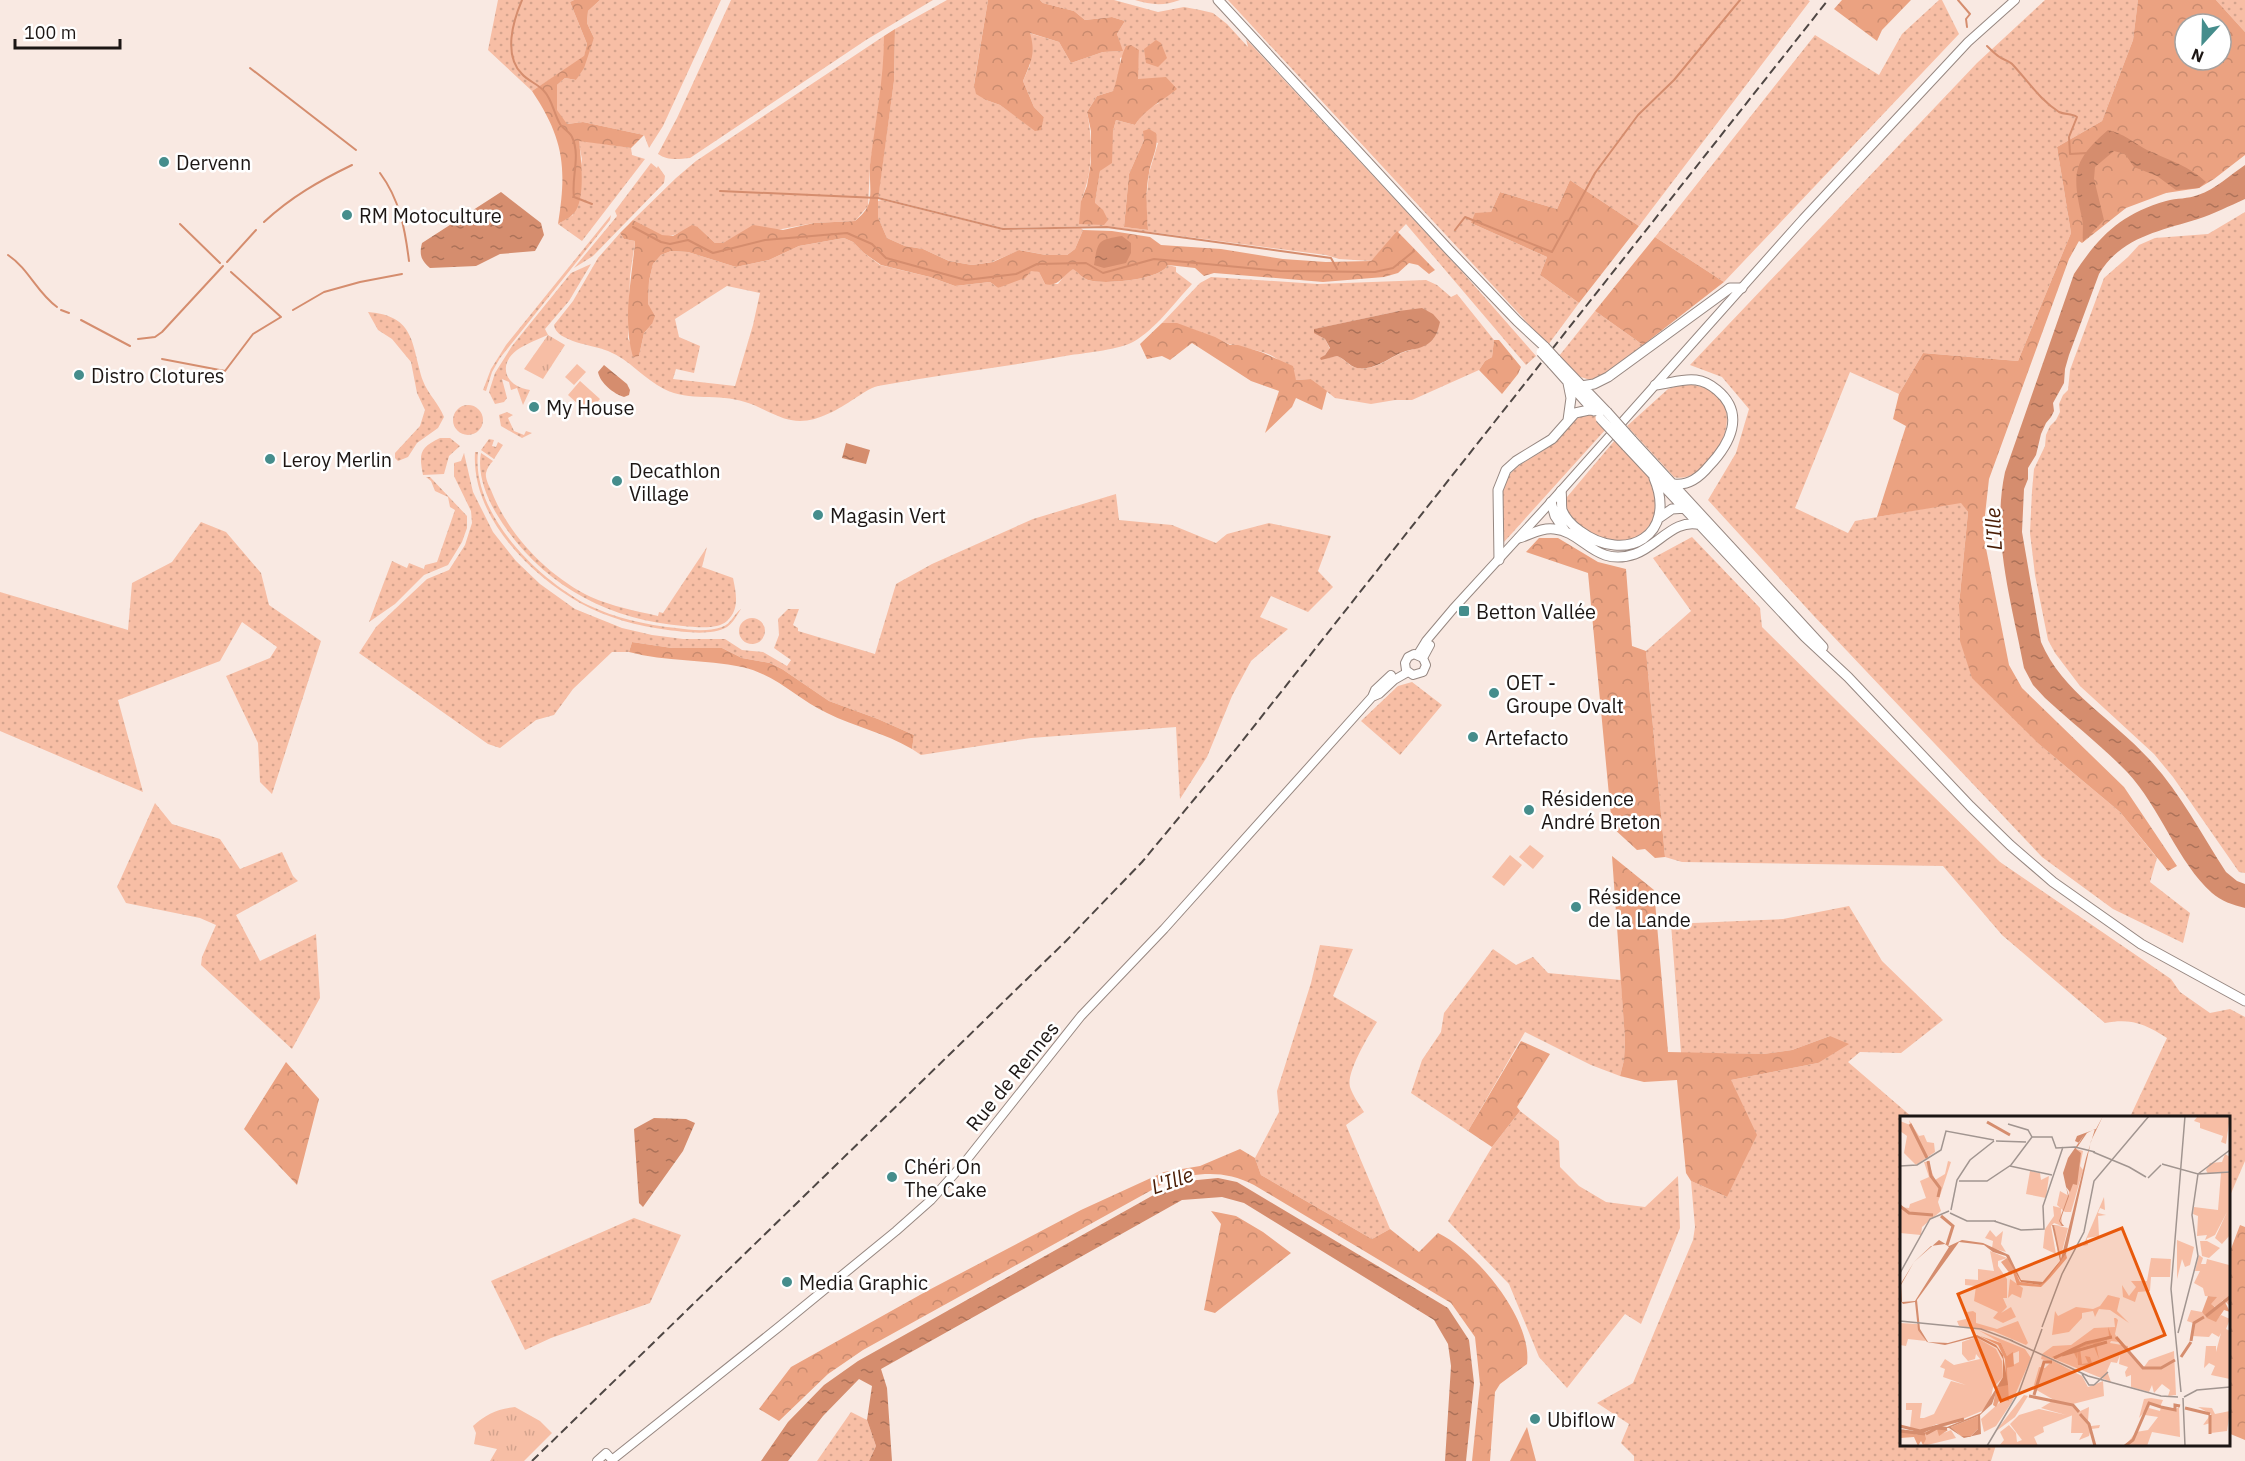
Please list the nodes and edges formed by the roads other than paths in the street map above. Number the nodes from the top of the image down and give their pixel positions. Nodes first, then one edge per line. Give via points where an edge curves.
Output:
1 (1218, 0) edge
2 (2015, 0) edge
3 (1742, 288) junction
4 (1554, 362) junction
5 (1567, 381) junction
6 (1581, 386) junction
7 (1655, 386) junction
8 (1593, 410) junction
9 (1604, 415) junction
10 (1568, 420) junction
11 (1629, 443) junction
12 (1652, 474) junction
13 (1674, 484) junction
14 (1562, 491) junction
15 (1551, 502) junction
16 (1684, 508) junction
17 (1659, 518) junction
18 (1704, 523) junction
19 (1566, 532) junction
20 (1519, 538) junction
21 (1499, 560) junction
22 (1421, 656) junction
23 (1406, 670) junction
24 (2245, 1001) edge
25 (597, 1461) edge
26 (613, 1461) edge

1 - 4 main road, bridge
2 - 3 main road, Rue de Rennes via 1987,24
3 - 6 main road via 1730,288 1608,377
3 - 7 main road, Rue de Rennes
4 - 5 main road
4 - 6 main road
5 - 8 main road
5 - 10 main road via 1571,398
6 - 9 main road
7 - 13 main road via 1684,379 1701,380 1723,395 1732,413 1729,441 1719,456 1694,480
7 - 14 main road, Rue de Rennes
8 - 9 main road
8 - 10 main road via 1578,412
9 - 11 main road, bridge
10 - 21 main road via 1552,438 1516,461 1502,476 1497,499
11 - 12 main road
11 - 13 main road
12 - 16 main road
12 - 17 main road via 1660,495
13 - 18 main road
14 - 15 main road, Rue de Rennes
14 - 17 main road via 1562,509 1568,520 1587,536 1609,546 1639,541
15 - 19 main road
15 - 20 main road, Rue de Rennes
16 - 17 main road via 1672,509
16 - 18 main road
18 - 19 main road via 1680,526 1636,554 1621,556 1598,552
18 - 24 main road via 1806,637 2010,845 2053,882 2141,944
19 - 20 main road via 1546,529
20 - 21 main road, Rue de Rennes
21 - 22 main road, Rue de Rennes via 1426,641
22 - 23 main road, Rue de Rennes via 1408,657
22 - 23 main road, Rue de Rennes via 1426,665 1423,672 1416,675
23 - 26 main road, Rue de Rennes via 1372,697 1081,1016 932,1200
25 - 26 main road via 606,1453

